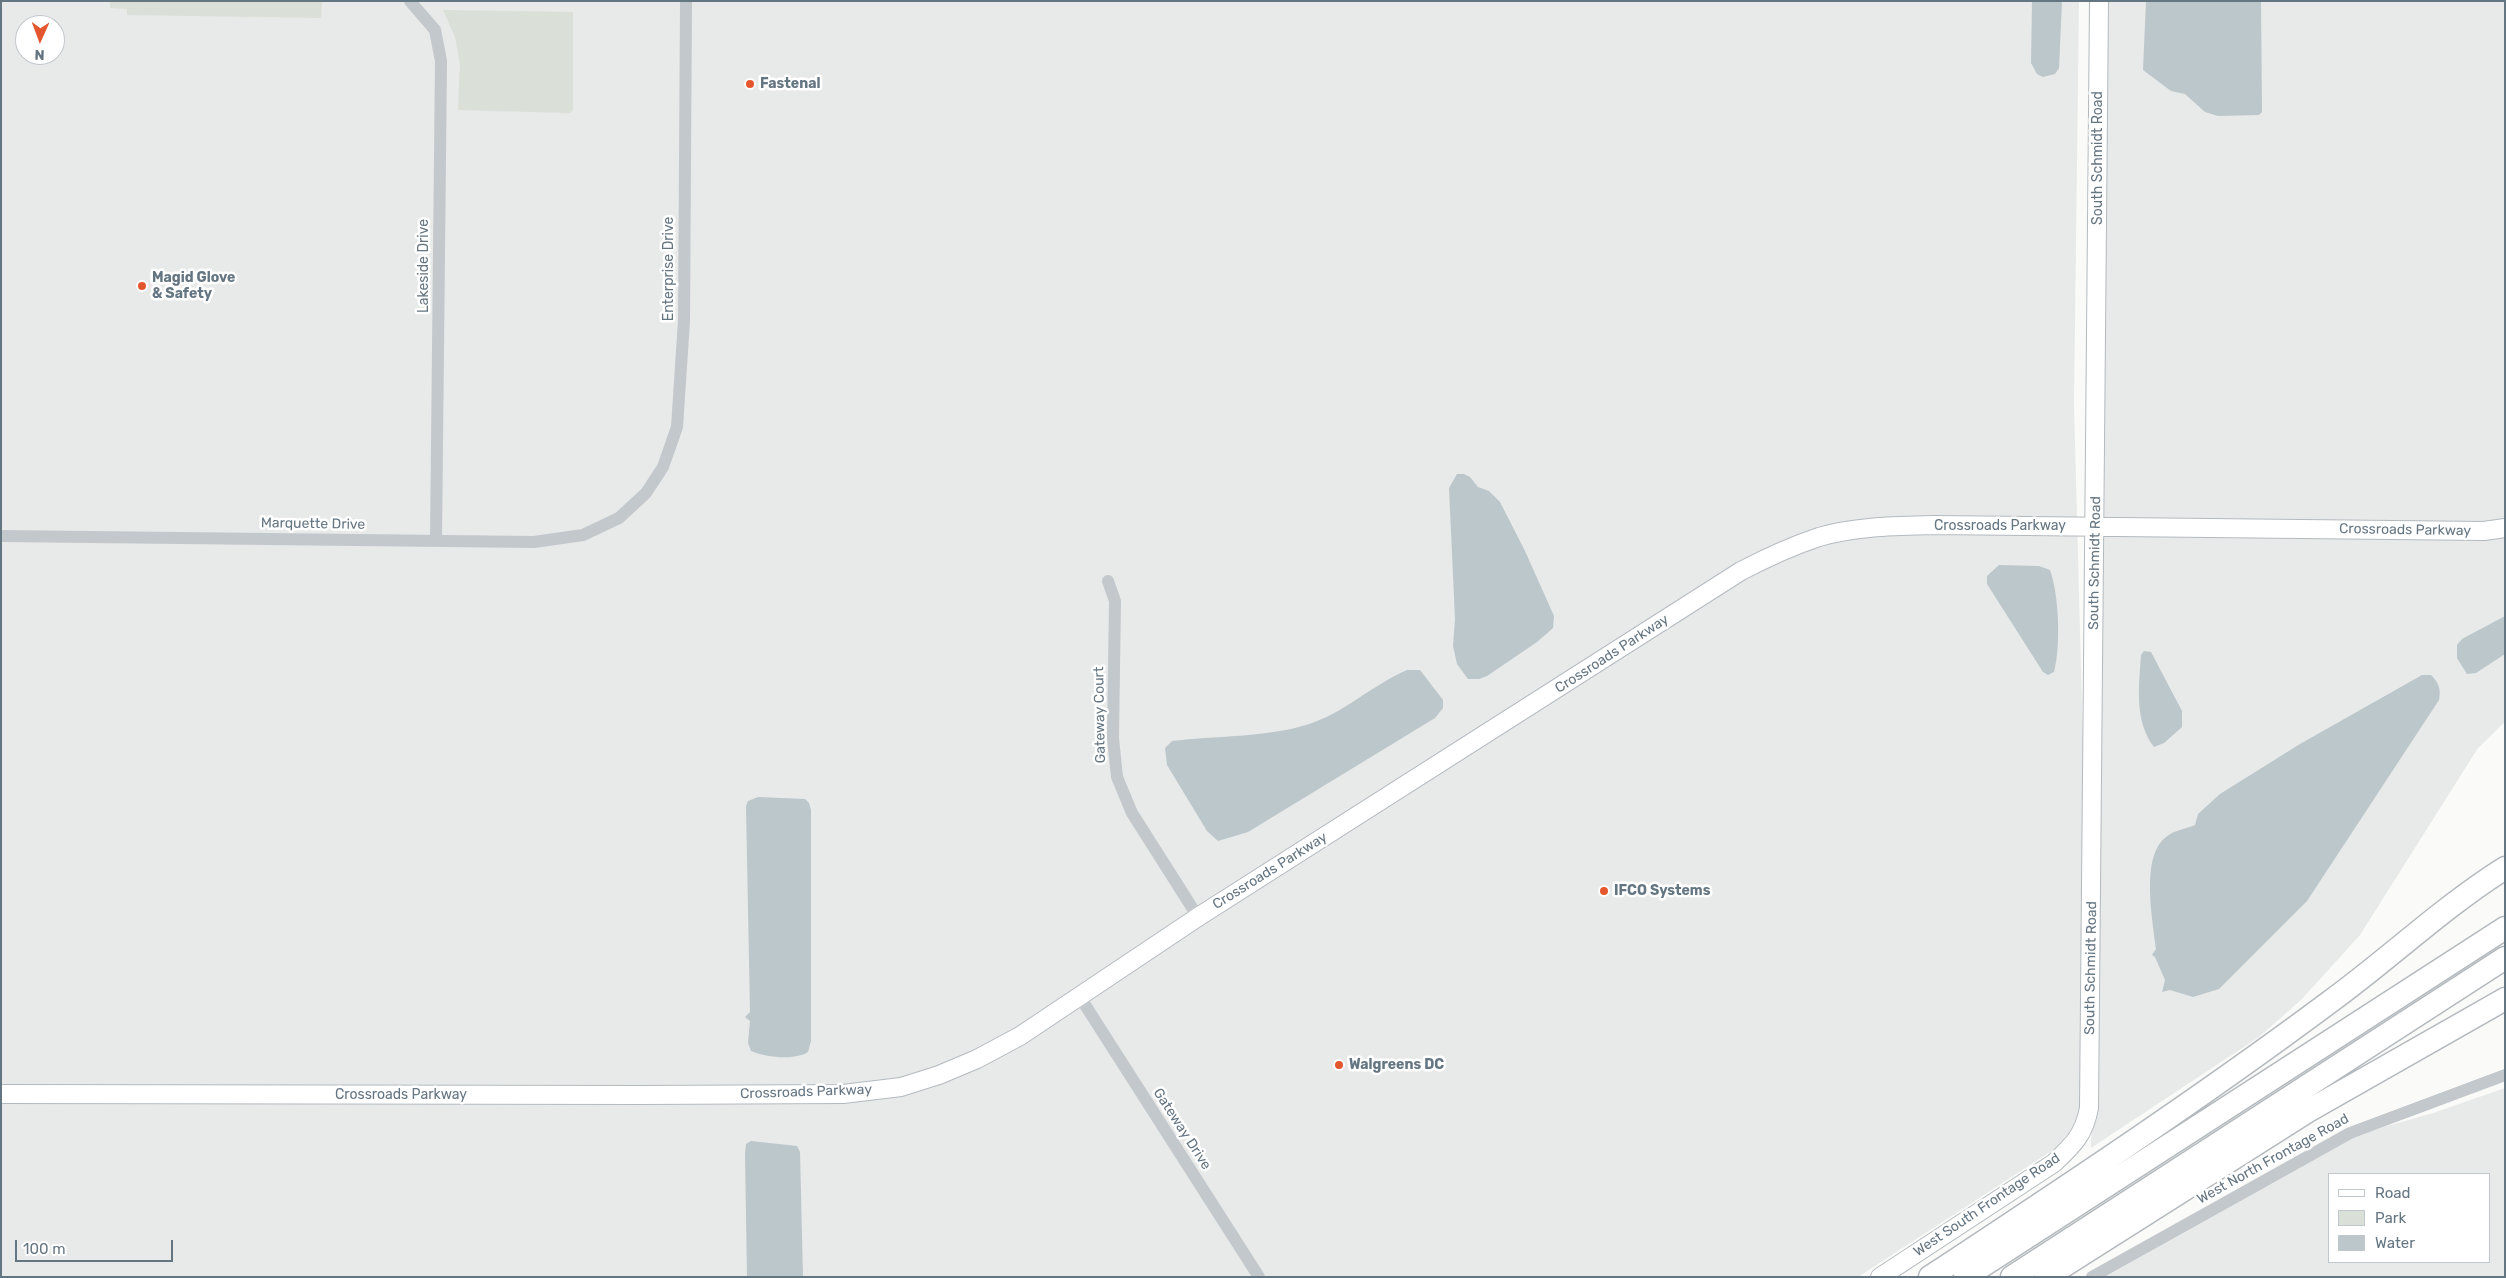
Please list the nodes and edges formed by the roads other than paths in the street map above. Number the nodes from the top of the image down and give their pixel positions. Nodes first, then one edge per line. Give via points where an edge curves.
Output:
1 (410, 1) edge
2 (686, 1) edge
3 (2099, 1) edge
4 (620, 518) joint
5 (2094, 526) junction
6 (2505, 528) edge
7 (1, 536) edge
8 (436, 540) junction
9 (1108, 581) dead end
10 (2505, 868) edge
11 (1198, 917) junction
12 (2505, 928) edge
13 (2505, 958) edge
14 (1080, 997) junction
15 (2505, 999) edge
16 (2505, 1074) edge
17 (1, 1094) edge
18 (2086, 1125) joint
19 (1260, 1277) edge
20 (1880, 1277) edge
21 (1930, 1277) edge
22 (1965, 1277) edge
23 (2012, 1277) edge
24 (2046, 1277) edge
25 (2092, 1277) edge

1 - 8 street, Lakeside Drive via 435,30 441,60
2 - 4 street, Enterprise Drive via 684,321 677,426 663,468 646,493
3 - 5 street, South Schmidt Road
4 - 8 street, Marquette Drive via 583,535 558,540
5 - 6 street, Crossroads Parkway via 2484,531
5 - 11 street, Crossroads Parkway via 1889,526 1821,537 1781,551 1741,571
5 - 18 street, South Schmidt Road via 2090,1069
7 - 8 street, Marquette Drive
9 - 11 street, Gateway Court via 1115,601 1113,738 1117,777 1132,813
10 - 21 highway via 2477,886 2332,1001 2106,1161
11 - 14 street, Crossroads Parkway
12 - 22 highway
13 - 23 highway
14 - 17 street, Crossroads Parkway via 977,1059 901,1087 864,1092
14 - 19 street, Gateway Drive
15 - 24 highway via 2308,1111
16 - 25 street, West North Frontage Road via 2350,1132
18 - 20 street, West South Frontage Road via 2076,1142 2054,1163

